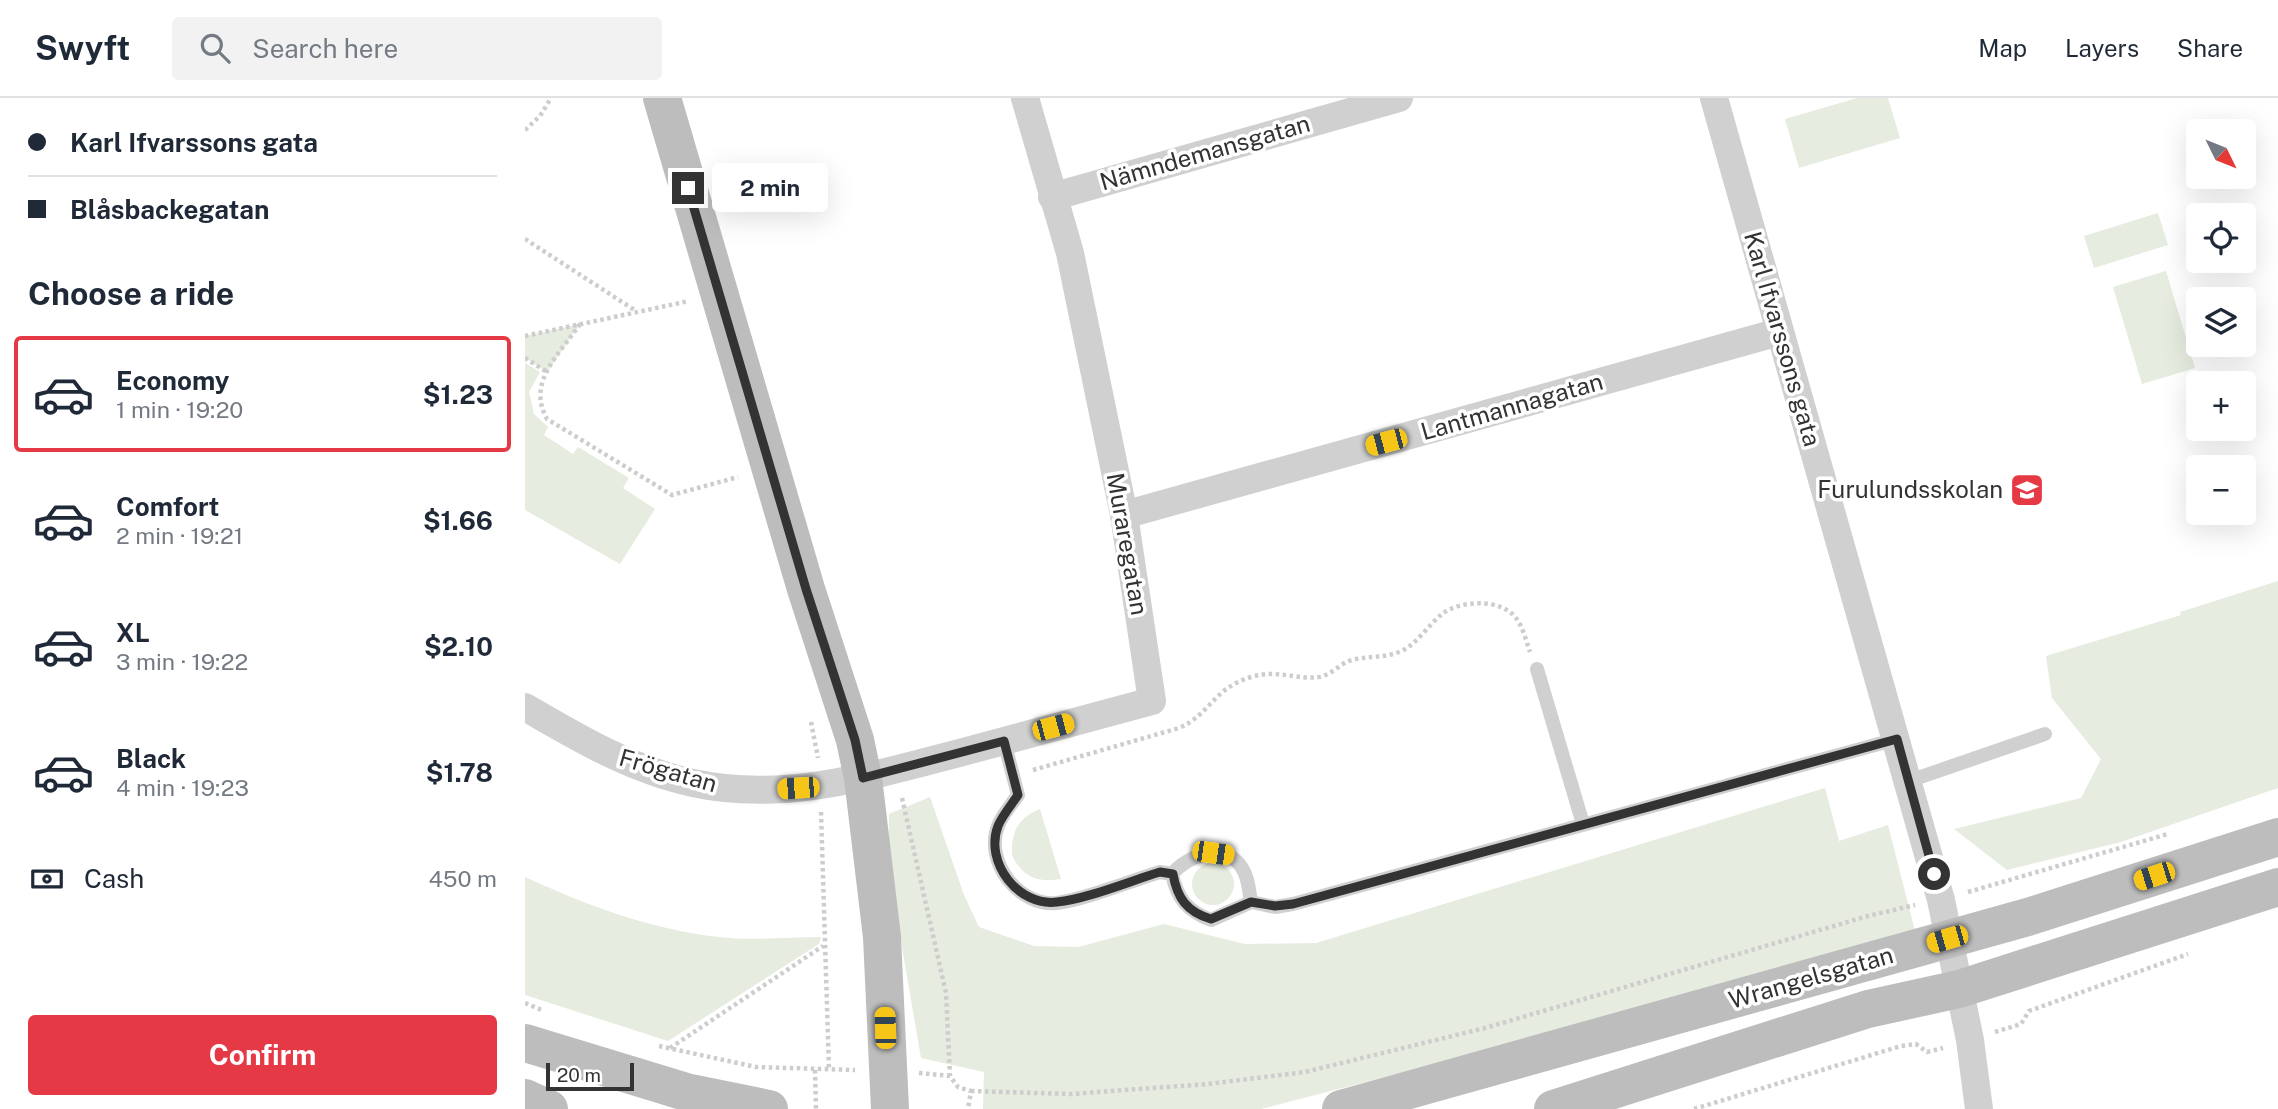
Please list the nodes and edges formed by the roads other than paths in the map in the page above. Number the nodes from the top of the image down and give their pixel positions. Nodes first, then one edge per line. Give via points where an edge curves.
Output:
1 (662, 98) edge
2 (1025, 98) edge
3 (1399, 98) edge
4 (1714, 98) edge
5 (1360, 103) edge
6 (1052, 197) junction
7 (1779, 332) junction
8 (1124, 515) junction
9 (1537, 669) road end
10 (525, 706) edge
11 (2045, 734) dead end
12 (1897, 739) junction
13 (1004, 741) junction
14 (879, 774) junction
15 (1909, 781) junction
16 (1583, 824) junction
17 (2278, 837) edge
18 (1173, 874) junction
19 (2278, 887) edge
20 (1251, 902) junction
21 (1947, 939) junction
22 (1959, 989) junction
23 (525, 1043) edge
24 (525, 1098) edge
25 (549, 1109) edge
26 (769, 1109) edge
27 (890, 1109) edge
28 (1341, 1109) edge
29 (1553, 1109) edge
30 (1979, 1109) edge

1 - 14 main road via 697,299 806,589 855,740
2 - 6 street, Muraregatan
3 - 5 street, Nämndemansgatan
4 - 7 street, Karl Ifvarssons gata
5 - 6 street, Nämndemansgatan
6 - 8 street, Muraregatan via 1070,253
7 - 8 street, Lantmannagatan
7 - 12 street, Karl Ifvarssons gata
8 - 13 street, Muraregatan via 1152,701
9 - 16 lane
10 - 14 street, Frögatan via 588,744 692,783 748,792 824,787
11 - 15 lane
12 - 15 street, Karl Ifvarssons gata
12 - 16 lane
13 - 14 street, Muraregatan
13 - 18 lane via 1018,795 997,827 996,848 1002,873 1017,890 1056,903 1160,872
14 - 27 main road
15 - 21 street, Karl Ifvarssons gata
16 - 20 lane via 1293,904
17 - 21 main road, Wrangelsgatan
18 - 20 lane via 1179,897 1200,916 1211,919
18 - 20 lane via 1183,861 1194,857 1228,855 1240,863
19 - 22 main road, Wrangelsgatan
21 - 22 street, Karl Ifvarssons gata
21 - 28 main road, Wrangelsgatan
22 - 29 main road, Wrangelsgatan via 1868,1009
22 - 30 street, Karl Ifvarssons gata
23 - 26 main road via 686,1092
24 - 25 main road

